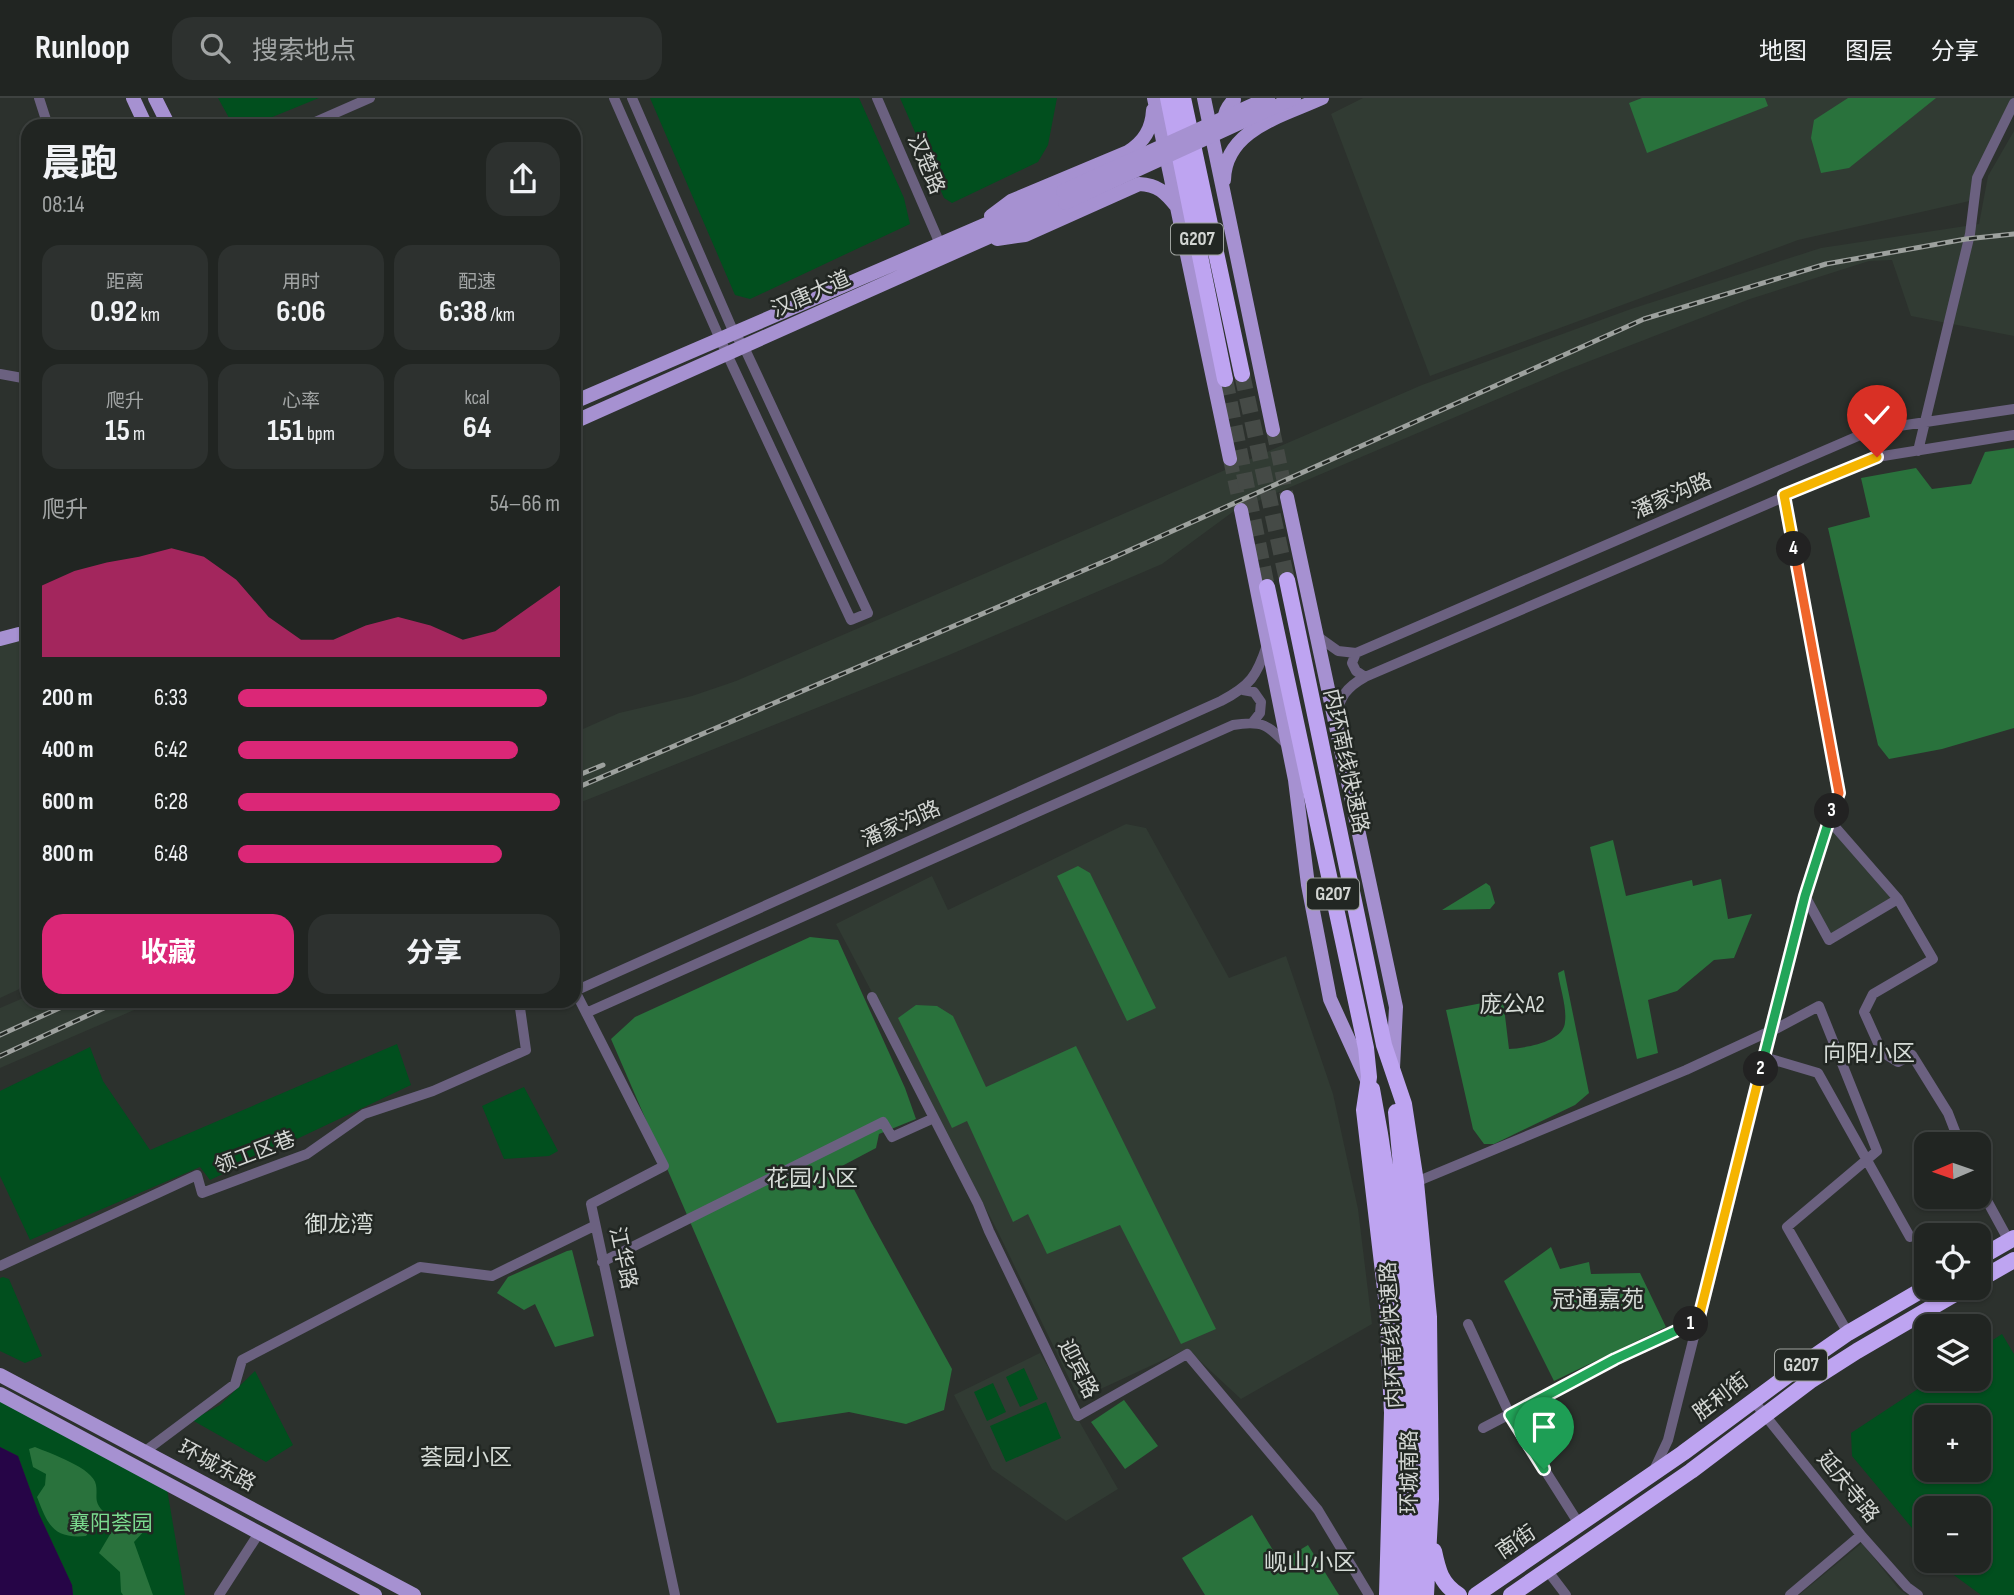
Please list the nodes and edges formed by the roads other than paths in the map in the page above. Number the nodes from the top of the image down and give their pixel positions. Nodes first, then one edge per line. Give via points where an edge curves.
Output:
1 (39, 98) edge
2 (133, 98) edge
3 (155, 98) edge
4 (370, 98) edge
5 (614, 98) edge
6 (632, 98) edge
7 (877, 98) edge
8 (1154, 98) edge
9 (1168, 98) edge
10 (1183, 98) edge
11 (1204, 98) edge
12 (1216, 98) edge
13 (1268, 98) edge
14 (1294, 98) edge
15 (1322, 98) edge
16 (1236, 99) edge
17 (2014, 103) edge
18 (46, 119) edge
19 (143, 119) edge
20 (166, 119) edge
21 (322, 119) edge
22 (1245, 134) junction
23 (1128, 152) junction
24 (1139, 184) junction
25 (1223, 195) junction
26 (1064, 197) junction
27 (1178, 209) junction
28 (977, 235) junction
29 (940, 244) junction
30 (734, 333) junction
31 (720, 339) junction
32 (744, 347) junction
33 (728, 354) junction
34 (0, 374) edge
35 (1242, 374) tunnel mouth
36 (21, 378) edge
37 (1225, 379) tunnel mouth
38 (581, 399) edge
39 (2014, 410) edge
40 (581, 419) edge
41 (1926, 422) junction
42 (1273, 430) tunnel mouth
43 (2014, 435) edge
44 (1917, 451) junction
45 (1230, 459) tunnel mouth
46 (1784, 495) junction
47 (1287, 498) tunnel mouth
48 (1241, 510) tunnel mouth
49 (1287, 580) tunnel mouth
50 (1267, 587) tunnel mouth
51 (21, 634) edge
52 (1317, 636) junction
53 (0, 639) edge
54 (1268, 642) junction
55 (1356, 653) junction
56 (1365, 677) junction
57 (1243, 690) junction
58 (1335, 717) junction
59 (1253, 722) junction
60 (1288, 746) junction
61 (1347, 775) junction
62 (1328, 780) junction
63 (1829, 820) junction
64 (1805, 896) junction
65 (1898, 899) junction
66 (581, 987) edge
67 (873, 997) dead end
68 (581, 1003) edge
69 (520, 1008) edge
70 (586, 1013) junction
71 (1773, 1020) junction
72 (1770, 1032) junction
73 (1764, 1057) junction
74 (1393, 1073) junction
75 (1369, 1080) junction
76 (934, 1118) junction
77 (1955, 1132) edge
78 (1867, 1160) junction
79 (1394, 1170) junction
80 (1416, 1182) junction
81 (1376, 1203) joint
82 (1992, 1207) edge
83 (594, 1226) junction
84 (1910, 1237) dead end
85 (2012, 1240) edge
86 (1991, 1251) edge
87 (2014, 1260) edge
88 (602, 1262) junction
89 (0, 1266) edge
90 (1991, 1273) edge
91 (1914, 1295) edge
92 (1944, 1300) edge
93 (1702, 1319) junction
94 (1468, 1324) dead end
95 (1849, 1334) junction
96 (0, 1375) edge
97 (0, 1394) edge
98 (1752, 1399) junction
99 (1765, 1414) junction
100 (1510, 1415) junction
101 (1483, 1428) dead end
102 (144, 1452) junction
103 (1683, 1452) joint
104 (1653, 1474) junction
105 (1579, 1524) junction
106 (1429, 1529) junction
107 (259, 1533) junction
108 (1861, 1535) junction
109 (1547, 1570) junction
110 (1515, 1593) edge
111 (219, 1595) edge
112 (375, 1595) edge
113 (414, 1595) edge
114 (675, 1595) edge
115 (1368, 1595) edge
116 (1387, 1595) edge
117 (1399, 1595) edge
118 (1413, 1595) edge
119 (1426, 1595) edge
120 (1459, 1595) edge
121 (1474, 1595) edge
122 (1566, 1595) edge
123 (1790, 1595) edge
124 (1918, 1595) edge

1 - 18 street
2 - 19 main road
3 - 20 main road
4 - 21 street
5 - 31 street
6 - 30 street
7 - 29 street, 汉楚路
8 - 23 main road via 1152,121 1142,143
8 - 27 main road
9 - 37 highway, G207
10 - 35 highway, G207
11 - 25 main road
12 - 16 main road
13 - 26 main road, bridge
14 - 26 main road, bridge
15 - 22 main road
16 - 22 main road via 1223,120 1234,135
17 - 41 street via 1977,178 1970,234
22 - 25 main road via 1232,148 1224,168
23 - 24 main road via 1140,150 1155,159 1150,179
23 - 28 main road via 1012,201
24 - 27 main road via 1154,185
24 - 28 main road via 1025,235
25 - 42 main road
26 - 28 main road, 汉唐大道
27 - 45 main road
28 - 29 main road, 汉唐大道
28 - 32 main road, 汉唐大道
29 - 30 main road, 汉唐大道
30 - 31 main road, 汉唐大道
30 - 32 street
31 - 33 street
31 - 38 main road, 汉唐大道
32 - 33 main road, 汉唐大道
32 - 33 street via 867,613 851,620
33 - 40 main road, 汉唐大道
34 - 36 street
39 - 41 street, 潘家沟路
41 - 44 street
41 - 55 street, 潘家沟路 via 1872,430
43 - 44 street, 潘家沟路
44 - 46 street, 潘家沟路 via 1877,457
46 - 56 street, 潘家沟路
46 - 63 street via 1839,793
47 - 52 main road
48 - 54 main road
49 - 62 highway, 内环南线快速路 / G207
50 - 75 highway, 内环南线快速路 / G207 via 1366,1048
51 - 53 main road
52 - 55 street via 1338,651
52 - 58 main road
54 - 57 street via 1260,667
54 - 60 main road
55 - 56 street via 1352,663
56 - 58 street, 潘家沟路 via 1351,684 1342,696
57 - 59 street via 1254,692 1261,702
57 - 66 street, 潘家沟路
58 - 61 main road
59 - 60 street via 1269,726
59 - 70 street via 1233,725
60 - 75 main road via 1329,999
61 - 62 main road
61 - 74 main road via 1396,1007
62 - 74 highway, 内环南线快速路 / G207
63 - 64 street
63 - 65 street
64 - 65 street via 1829,940
64 - 71 street
65 - 77 street via 1933,960 1873,994 1864,1012 1882,1052 1898,1062 1912,1055
67 - 76 street, 迎宾路
68 - 70 street, 江华路
69 - 89 street, 领工区巷 via 526,1051 433,1091 364,1114 307,1154 202,1194 197,1175
70 - 83 street, 江华路 via 664,1166 591,1204
71 - 72 street
71 - 80 street via 1770,1031 1686,1070
72 - 73 street
72 - 78 street via 1819,1006 1877,1151
73 - 78 street via 1818,1073
73 - 93 street
74 - 79 highway, 内环南线快速路 / G207
74 - 80 highway, 内环南线快速路 / G207 via 1404,1104
75 - 79 highway, 内环南线快速路 / G207
75 - 81 highway, 内环南线快速路 / G207 via 1364,1110
76 - 88 street via 892,1137 883,1122
76 - 115 street, 迎宾路 via 1078,1416 1186,1354 1318,1510
78 - 84 street
78 - 95 street via 1787,1227
79 - 117 highway, 内环南线快速路 / G207 via 1404,1419
79 - 118 highway, 内环南线快速路 / G207 via 1416,1327
80 - 106 highway, 环城南路 / G207 via 1429,1317
81 - 116 highway, 环城南路 via 1392,1413
82 - 85 street
83 - 88 street, 江华路
83 - 102 street via 492,1276 420,1267 242,1360 235,1384
85 - 86 highway
87 - 90 highway
88 - 114 street, 江华路
91 - 95 highway, 胜利街 / G207
92 - 99 highway, 南街 via 1857,1351
93 - 100 street
93 - 104 street via 1668,1440
94 - 100 street
95 - 98 highway, 胜利街 / G207
96 - 102 main road, 环城东路
97 - 107 main road, 环城东路
98 - 99 street, 延庆寺路
98 - 103 highway, 胜利街 / G207
99 - 108 street, 延庆寺路
99 - 109 highway, 南街 via 1692,1471
100 - 101 street
100 - 105 street
102 - 113 main road, 环城东路
103 - 104 highway, 南街 / G207
104 - 105 highway, 南街 / G207
105 - 121 highway, 南街 / G207
106 - 119 highway, 环城南路 / G207
106 - 120 highway via 1438,1572
107 - 111 street
107 - 112 main road, 环城东路
108 - 123 street
108 - 124 street, 延庆寺路
109 - 110 highway, 南街
109 - 122 street

